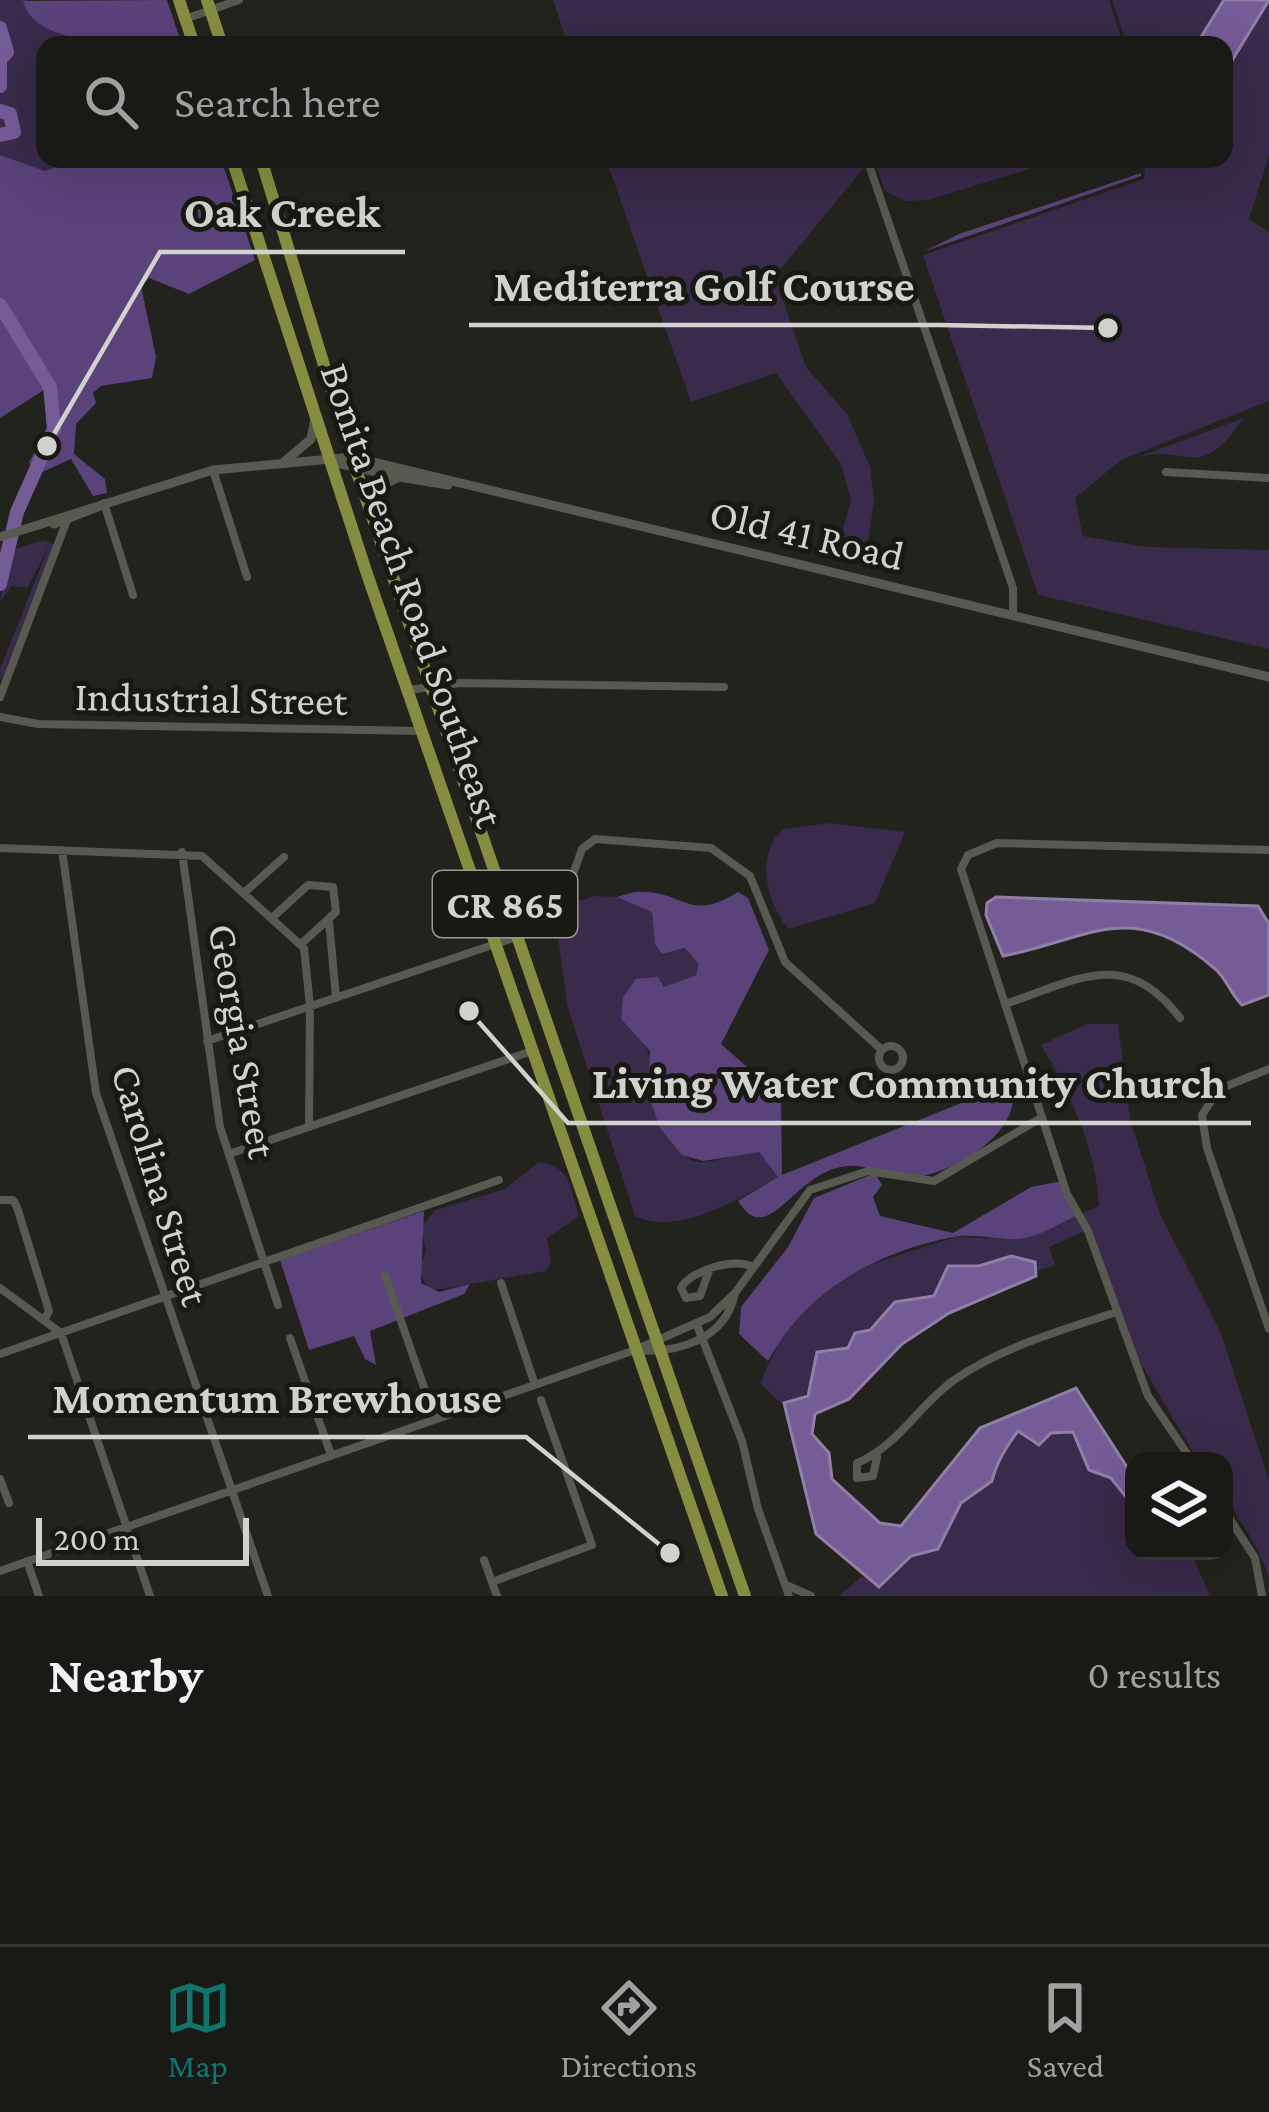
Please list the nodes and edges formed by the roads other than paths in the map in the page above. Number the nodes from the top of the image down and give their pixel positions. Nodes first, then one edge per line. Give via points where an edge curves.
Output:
1 (178, 0) edge
2 (239, 0) edge
3 (208, 5) edge
4 (185, 19) junction
5 (191, 36) edge
6 (219, 36) edge
7 (235, 168) edge
8 (264, 168) edge
9 (870, 168) edge
10 (312, 402) junction
11 (331, 461) junction
12 (279, 464) junction
13 (354, 464) junction
14 (213, 470) junction
15 (1166, 472) dead end
16 (399, 477) junction
17 (1269, 478) edge
18 (467, 487) junction
19 (104, 503) junction
20 (372, 516) junction
21 (67, 520) junction
22 (25, 531) junction
23 (0, 540) edge
24 (247, 577) dead end
25 (133, 595) dead end
26 (1013, 615) junction
27 (1269, 677) edge
28 (430, 686) junction
29 (724, 687) dead end
30 (409, 690) junction
31 (0, 697) edge
32 (0, 717) edge
33 (423, 731) junction
34 (0, 848) edge
35 (62, 850) junction
36 (1269, 850) edge
37 (182, 852) junction
38 (284, 857) dead end
39 (246, 891) junction
40 (274, 916) junction
41 (329, 920) junction
42 (516, 936) junction
43 (301, 944) junction
44 (496, 944) junction
45 (336, 998) junction
46 (1005, 1004) junction
47 (310, 1006) junction
48 (1180, 1018) dead end
49 (207, 1041) junction
50 (882, 1050) dead end
51 (532, 1052) junction
52 (1269, 1069) edge
53 (1041, 1118) junction
54 (309, 1127) junction
55 (229, 1154) junction
56 (499, 1180) dead end
57 (0, 1200) edge
58 (264, 1263) junction
59 (754, 1268) junction
60 (709, 1271) dead end
61 (386, 1275) dead end
62 (501, 1283) dead end
63 (0, 1288) edge
64 (735, 1293) junction
65 (164, 1298) junction
66 (278, 1306) dead end
67 (1116, 1312) junction
68 (44, 1320) junction
69 (697, 1325) junction
70 (1269, 1329) edge
71 (61, 1334) junction
72 (290, 1338) dead end
73 (702, 1338) junction
74 (656, 1345) junction
75 (635, 1350) junction
76 (0, 1354) edge
77 (535, 1385) junction
78 (541, 1400) dead end
79 (434, 1419) junction
80 (1186, 1452) edge
81 (331, 1455) junction
82 (877, 1457) dead end
83 (0, 1479) edge
84 (232, 1490) junction
85 (9, 1503) dead end
86 (1233, 1524) edge
87 (128, 1526) junction
88 (484, 1560) dead end
89 (27, 1561) junction
90 (0, 1571) edge
91 (492, 1582) junction
92 (785, 1584) junction
93 (39, 1596) edge
94 (150, 1596) edge
95 (268, 1596) edge
96 (497, 1596) edge
97 (722, 1596) edge
98 (745, 1596) edge
99 (789, 1596) edge
100 (811, 1596) edge
101 (1262, 1596) edge

1 - 4 main road
2 - 3 street
3 - 4 street
3 - 6 main road
4 - 5 main road
7 - 10 main road, Bonita Beach Road Southeast / CR 865
8 - 13 main road, Bonita Beach Road Southeast / CR 865
9 - 26 street via 1013,588
10 - 11 main road, Bonita Beach Road Southeast / CR 865
10 - 12 street via 311,439
11 - 12 street, Old 41 Road
11 - 13 street, Old 41 Road
11 - 30 main road, Bonita Beach Road Southeast / CR 865
12 - 14 street, Old 41 Road
13 - 16 street, Old 41 Road
13 - 18 street, Old 41 Road
13 - 20 main road, Bonita Beach Road Southeast / CR 865
14 - 19 street, Old 41 Road
14 - 24 street
15 - 17 street
16 - 18 street, Old 41 Road
16 - 20 street via 379,487
18 - 26 street, Old 41 Road
19 - 21 street, Old 41 Road
19 - 22 street, Old 41 Road
19 - 25 street
20 - 28 main road, Bonita Beach Road Southeast / CR 865
21 - 22 street, Old 41 Road
21 - 31 street
22 - 23 street, Old 41 Road
26 - 27 street, Old 41 Road
28 - 29 street
28 - 30 street
28 - 42 main road, Bonita Beach Road Southeast / CR 865
30 - 33 main road, Bonita Beach Road Southeast / CR 865
32 - 33 street, Industrial Street
33 - 44 main road, Bonita Beach Road Southeast / CR 865
34 - 35 street
35 - 37 street
35 - 65 street, Carolina Street via 96,1093
36 - 46 street via 982,846 962,869
37 - 39 street via 210,860
37 - 49 street, Georgia Street
38 - 39 street
39 - 40 street
40 - 41 street via 318,882 338,894
40 - 43 street
41 - 43 street
41 - 45 street
42 - 44 street
42 - 50 street via 558,916 583,849 595,838 711,848 750,877 784,962
42 - 74 main road, Bonita Beach Road Southeast / CR 865
43 - 47 street
44 - 45 street
44 - 51 main road, Bonita Beach Road Southeast / CR 865
45 - 47 street
46 - 48 street via 1106,973 1149,982
46 - 53 street
47 - 49 street
47 - 54 street
49 - 55 street, Georgia Street
51 - 54 street
51 - 75 main road, Bonita Beach Road Southeast / CR 865
52 - 70 street via 1216,1092 1202,1115
53 - 59 street via 934,1181 868,1171 810,1190
53 - 67 street
54 - 55 street
55 - 58 street, Georgia Street
56 - 58 street
57 - 68 street via 16,1207 49,1311
58 - 65 street
58 - 66 street, Georgia Street
59 - 60 street via 741,1261
59 - 64 street
61 - 79 street
62 - 77 street
63 - 68 street
64 - 69 street
64 - 73 street via 723,1324
65 - 71 street
65 - 84 street, Carolina Street
67 - 80 street via 1148,1396
67 - 82 street via 987,1360 950,1383
68 - 71 street
69 - 73 street
69 - 74 street
71 - 76 street
71 - 87 street
72 - 81 street
73 - 74 street
73 - 92 street
74 - 75 street
74 - 98 main road, Bonita Beach Road Southeast / CR 865
75 - 77 street
75 - 97 main road, Bonita Beach Road Southeast / CR 865
77 - 79 street
78 - 91 street via 592,1545
79 - 81 street
81 - 84 street
83 - 85 street
84 - 87 street
84 - 95 street, Carolina Street
86 - 101 street via 1255,1558
87 - 89 street
87 - 94 street
88 - 91 street
89 - 90 street
89 - 93 street
91 - 96 street
92 - 99 street
92 - 100 street

